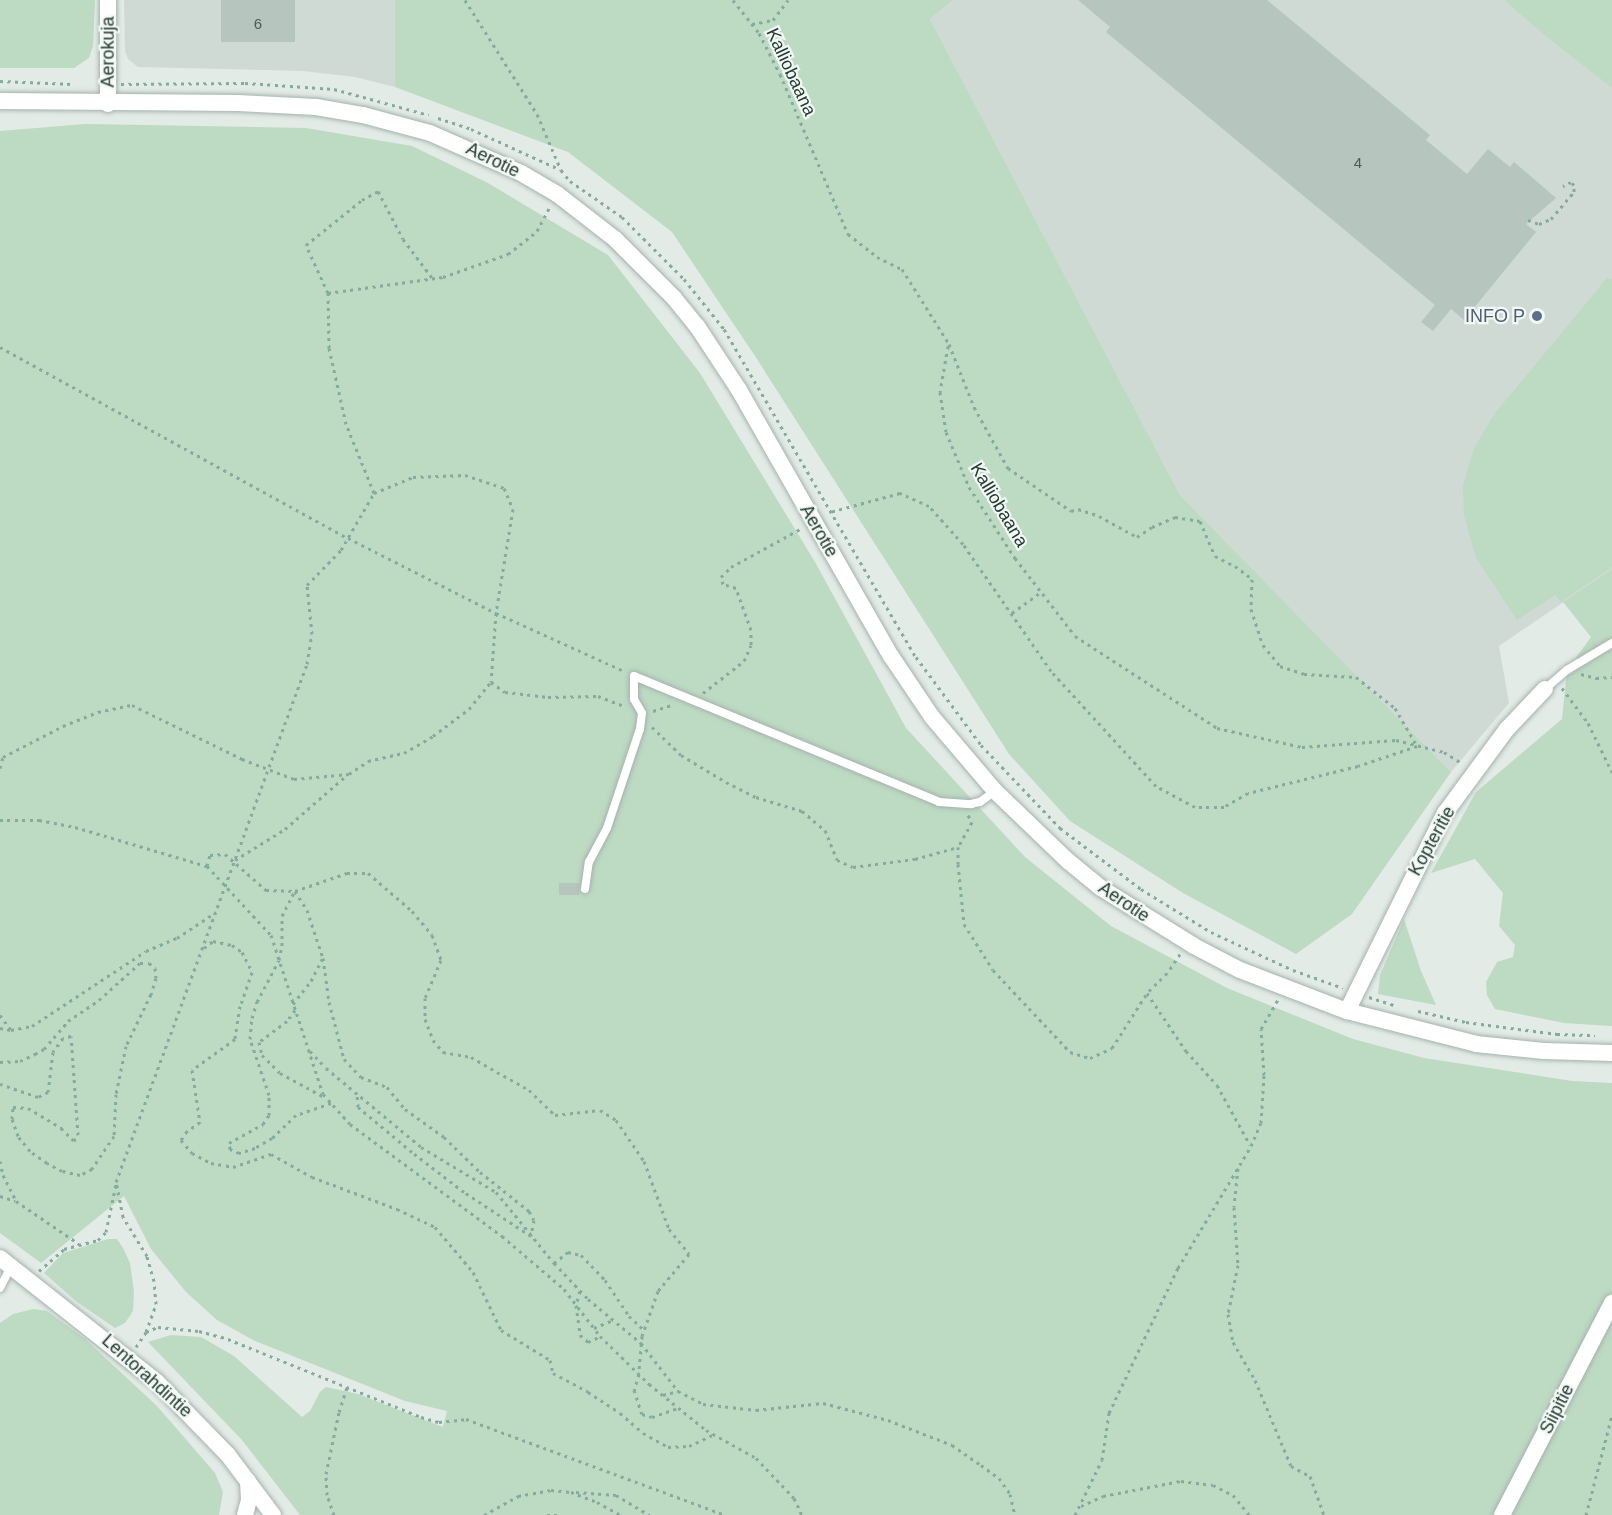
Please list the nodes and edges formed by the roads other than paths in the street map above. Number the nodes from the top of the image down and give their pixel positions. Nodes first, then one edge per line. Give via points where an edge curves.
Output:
1 (108, 0) edge
2 (0, 101) edge
3 (108, 104) junction
4 (1612, 642) edge
5 (1550, 685) joint
6 (994, 791) junction
7 (585, 889) dead end
8 (1347, 1011) junction
9 (1612, 1053) edge
10 (6, 1262) edge
11 (0, 1288) edge
12 (1612, 1303) edge
13 (247, 1480) junction
14 (245, 1515) edge
15 (273, 1515) edge
16 (1502, 1515) edge

1 - 3 street, Aerokuja
2 - 3 street, Aerotie
3 - 6 street, Aerotie via 278,104 363,115 430,133 521,173 615,239 697,326 739,390 891,656 932,717
4 - 5 lane
5 - 8 street, Kopteritie via 1513,722 1445,813
6 - 7 lane via 980,802 939,802 634,676 634,699 645,713 607,828 589,862
6 - 8 street, Aerotie via 1101,888 1188,943 1240,970
8 - 9 street, Aerotie via 1476,1044
10 - 11 lane
10 - 13 street, Lentorahdintie via 128,1358 190,1413
12 - 16 street, Siipitie
13 - 14 street via 249,1500
13 - 15 street, Lentorahdintie

